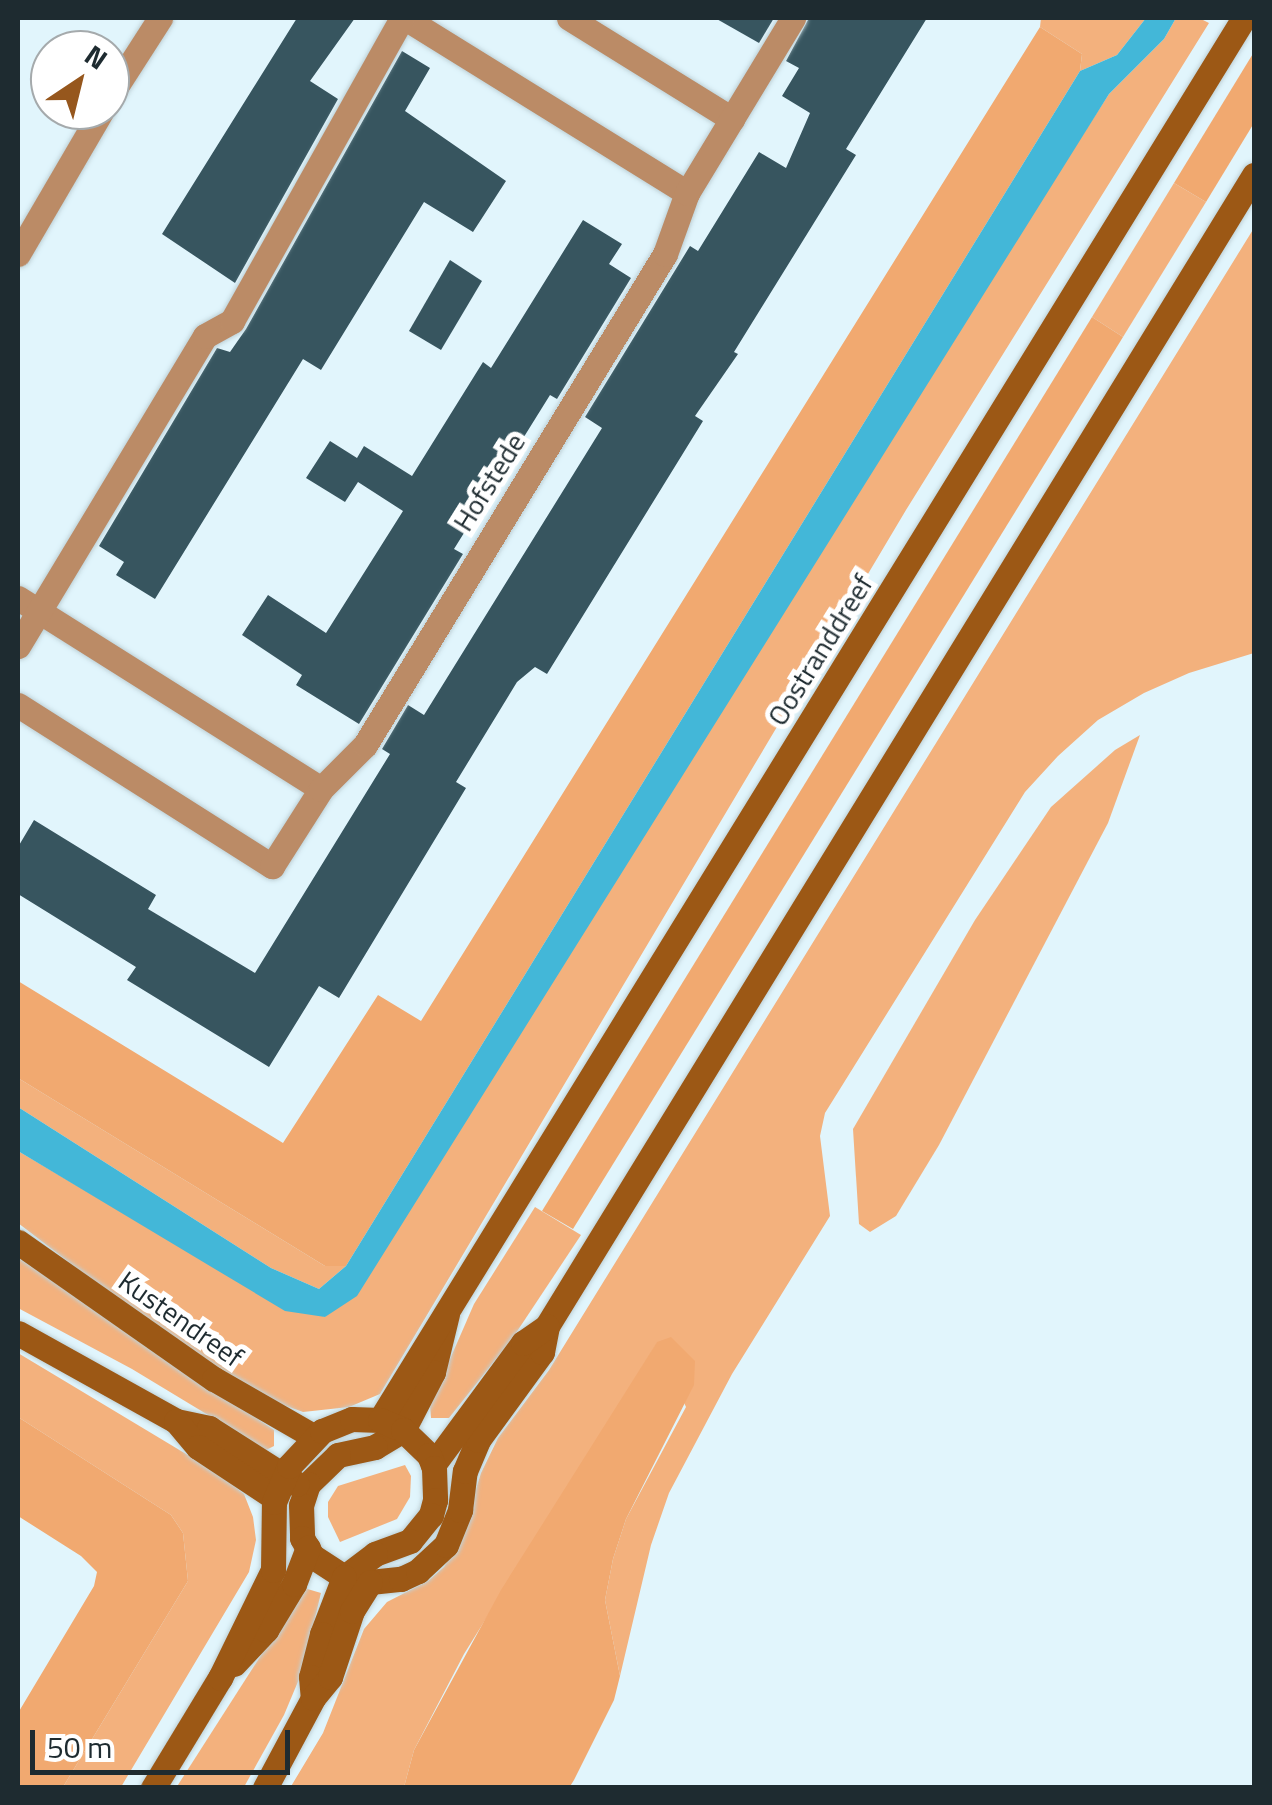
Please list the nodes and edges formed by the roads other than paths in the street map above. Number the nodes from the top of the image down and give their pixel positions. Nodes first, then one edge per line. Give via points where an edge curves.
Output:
1 (160, 18) edge
2 (403, 18) edge
3 (569, 18) edge
4 (794, 18) edge
5 (1244, 18) edge
6 (130, 65) edge
7 (732, 119) junction
8 (90, 130) edge
9 (1254, 175) edge
10 (687, 192) junction
11 (18, 254) edge
12 (28, 604) edge
13 (18, 646) edge
14 (18, 706) edge
15 (321, 790) junction
16 (18, 1242) edge
17 (547, 1326) junction
18 (18, 1333) edge
19 (391, 1425) junction
20 (315, 1437) junction
21 (433, 1465) junction
22 (280, 1486) junction
23 (306, 1491) junction
24 (308, 1548) junction
25 (357, 1580) junction
26 (220, 1678) junction
27 (152, 1788) edge
28 (265, 1788) edge

1 - 6 street
2 - 10 street
2 - 12 street via 232,321 206,336
3 - 7 street
4 - 7 street, Hofstede
5 - 19 main road, Oostranddreef via 447,1314 433,1372
7 - 10 street, Hofstede
8 - 11 street
9 - 17 main road
10 - 15 street, Hofstede via 665,254 365,745
12 - 13 street
12 - 15 street
14 - 15 street, Hofstede via 272,866
16 - 20 main road, Kustendreef via 214,1379
17 - 21 main road via 522,1343
17 - 25 main road via 542,1352 478,1440 446,1545 418,1571
18 - 22 main road via 176,1421 198,1448
19 - 20 main road via 352,1419
19 - 21 main road via 420,1443
19 - 23 main road via 375,1448 338,1455 320,1468
20 - 22 main road
21 - 25 main road via 435,1500 424,1528 354,1566
22 - 23 main road
22 - 26 main road via 275,1558
23 - 24 main road via 299,1524
24 - 25 main road via 327,1568
24 - 26 main road via 266,1630
25 - 28 main road via 330,1677
26 - 27 main road

